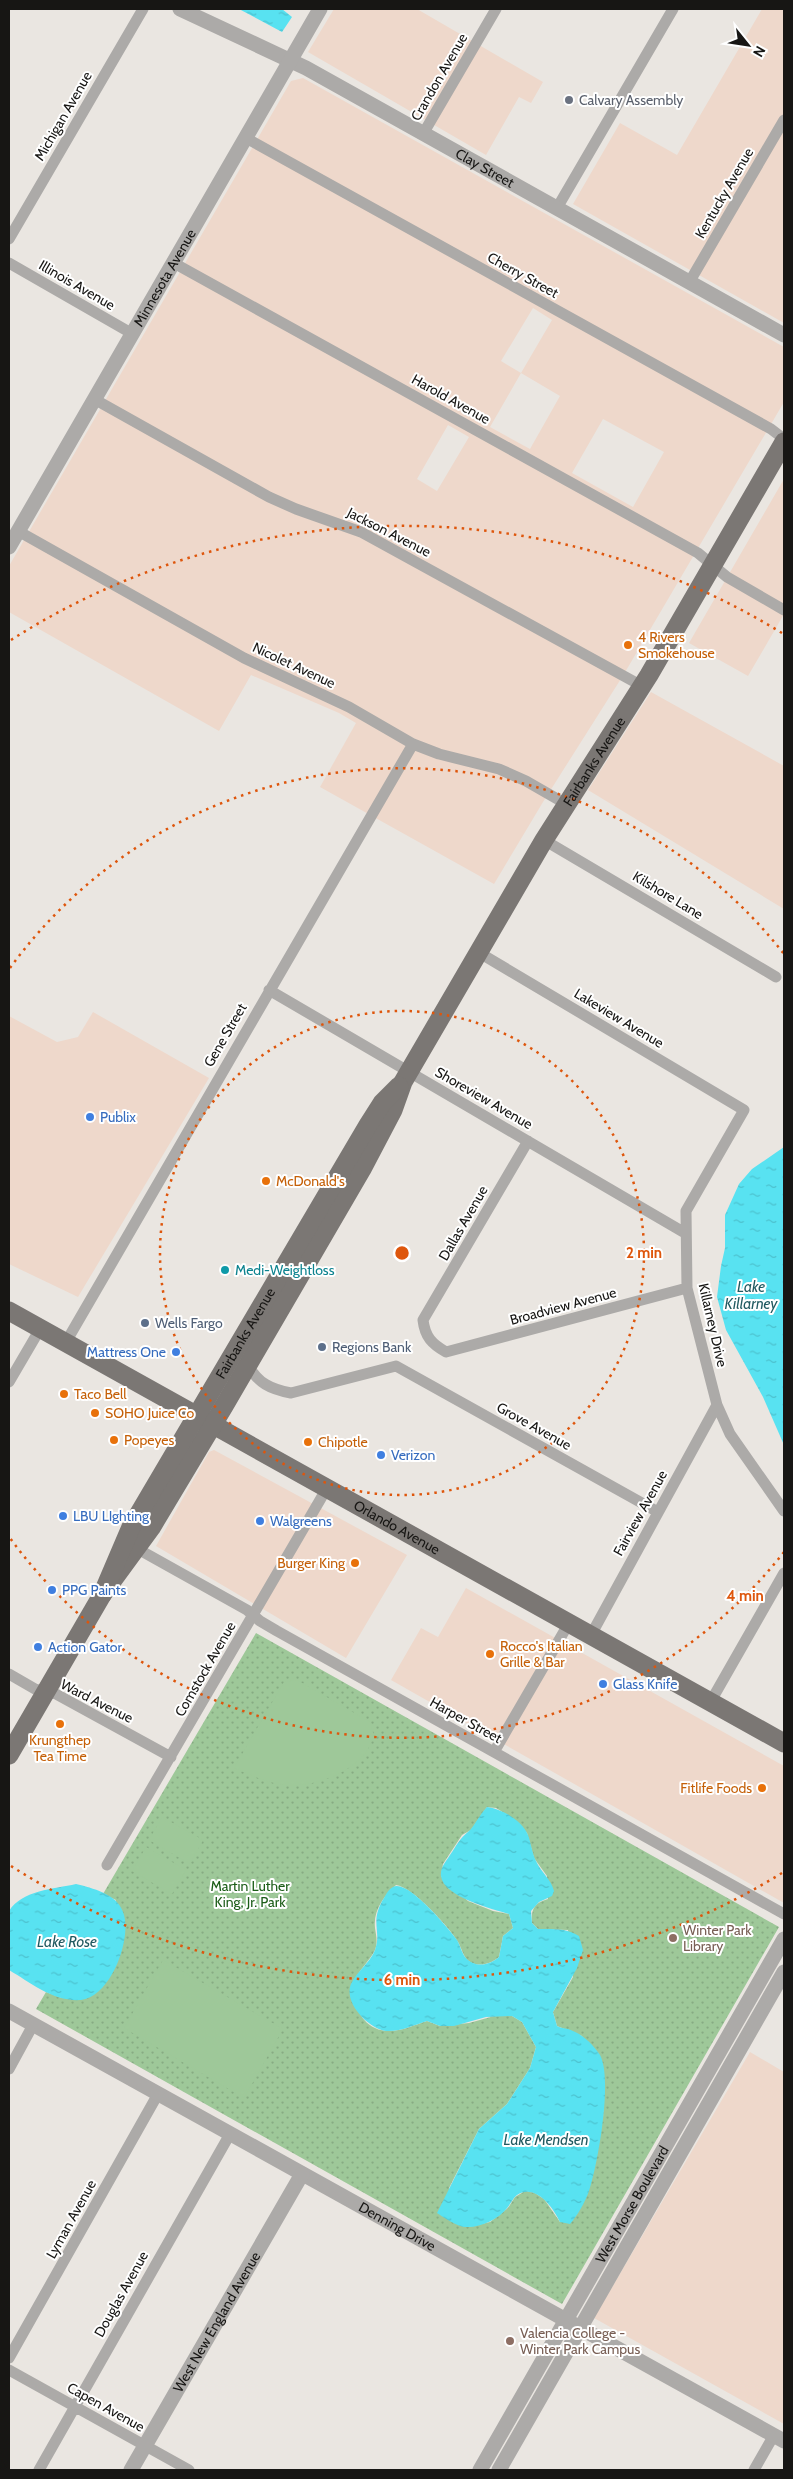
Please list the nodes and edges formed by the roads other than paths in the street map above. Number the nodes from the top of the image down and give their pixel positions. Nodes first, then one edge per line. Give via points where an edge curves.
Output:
1 (143, 9) edge
2 (180, 9) edge
3 (320, 9) edge
4 (496, 9) edge
5 (672, 9) edge
6 (289, 61) junction
7 (784, 120) edge
8 (423, 134) junction
9 (246, 138) junction
10 (557, 208) junction
11 (9, 239) edge
12 (172, 262) junction
13 (9, 263) edge
14 (690, 281) junction
15 (131, 333) junction
16 (784, 335) edge
17 (94, 399) junction
18 (784, 441) edge
19 (18, 531) junction
20 (9, 547) edge
21 (713, 565) junction
22 (784, 610) edge
23 (642, 686) junction
24 (413, 744) junction
25 (566, 804) junction
26 (544, 840) junction
27 (478, 952) junction
28 (776, 977) dead end
29 (269, 990) junction
30 (406, 1077) junction
31 (744, 1110) joint
32 (528, 1141) junction
33 (685, 1233) junction
34 (687, 1288) junction
35 (9, 1311) edge
36 (40, 1328) junction
37 (66, 1342) junction
38 (446, 1352) joint
39 (248, 1365) junction
40 (9, 1382) edge
41 (717, 1406) junction
42 (204, 1420) junction
43 (327, 1488) junction
44 (784, 1511) edge
45 (658, 1512) junction
46 (136, 1548) junction
47 (784, 1573) edge
48 (102, 1595) junction
49 (253, 1615) junction
50 (569, 1623) junction
51 (591, 1635) junction
52 (9, 1674) edge
53 (46, 1692) junction
54 (711, 1701) junction
55 (784, 1743) edge
56 (494, 1752) junction
57 (9, 1755) edge
58 (171, 1757) junction
59 (107, 1865) dead end
60 (784, 1914) edge
61 (784, 1939) edge
62 (784, 1972) edge
63 (9, 2011) edge
64 (34, 2025) junction
65 (9, 2069) edge
66 (158, 2094) junction
67 (230, 2134) junction
68 (663, 2151) junction
69 (677, 2159) junction
70 (302, 2174) junction
71 (566, 2321) junction
72 (580, 2329) junction
73 (9, 2358) edge
74 (9, 2370) edge
75 (74, 2407) junction
76 (779, 2438) edge
77 (145, 2446) junction
78 (39, 2470) edge
79 (131, 2470) edge
80 (190, 2470) edge
81 (480, 2470) edge
82 (499, 2470) edge
83 (754, 2470) edge

1 - 11 street, Michigan Avenue
2 - 6 street, Clay Street
3 - 6 street, Minnesota Avenue
4 - 8 street, Crandon Avenue
5 - 10 street
6 - 8 street, Clay Street
6 - 9 street, Minnesota Avenue
7 - 14 street, Kentucky Avenue
8 - 10 street, Clay Street
9 - 12 street, Minnesota Avenue
9 - 18 street, Cherry Street via 771,429
10 - 14 street, Clay Street
12 - 15 street, Minnesota Avenue
12 - 21 street, Harold Avenue via 674,540
13 - 15 street, Illinois Avenue
14 - 16 street, Clay Street
15 - 17 street, Minnesota Avenue
17 - 19 street, Minnesota Avenue
17 - 23 street, Jackson Avenue via 269,497 362,532
18 - 21 main road, Fairbanks Avenue
19 - 20 street, Minnesota Avenue
19 - 24 street, Nicolet Avenue via 195,632 348,707
21 - 22 street, Harold Avenue via 727,577
21 - 23 main road, Fairbanks Avenue
23 - 25 main road, Fairbanks Avenue
24 - 25 street, Nicolet Avenue via 500,769
24 - 29 street, Gene Street
25 - 26 main road, Fairbanks Avenue
26 - 27 main road, Fairbanks Avenue
26 - 28 street, Kilshore Lane
27 - 30 main road, Fairbanks Avenue
27 - 31 street, Lakeview Avenue
29 - 30 street, Shoreview Avenue
29 - 37 street, Gene Street
30 - 32 street, Shoreview Avenue
30 - 39 main road, Fairbanks Avenue via 393,1110 362,1169
30 - 42 main road, Fairbanks Avenue via 382,1104
31 - 33 street, Killarney Drive via 686,1211
32 - 33 street, Shoreview Avenue
32 - 38 street, Dallas Avenue via 423,1320 429,1340
33 - 34 street, Killarney Drive
34 - 38 street, Broadview Avenue
34 - 41 street, Killarney Drive
35 - 36 main road, Orlando Avenue
36 - 37 main road, Orlando Avenue
36 - 40 street
37 - 42 main road, Orlando Avenue
39 - 42 main road, Fairbanks Avenue
39 - 45 street, Grove Avenue via 261,1383 291,1393 396,1366
41 - 44 street, Killarney Drive via 730,1434
41 - 45 street, Fairview Avenue
42 - 43 main road, Orlando Avenue
42 - 46 main road, Fairbanks Avenue via 151,1528
42 - 48 main road, Fairbanks Avenue via 131,1527
43 - 49 street, Comstock Avenue
43 - 50 main road, Orlando Avenue
45 - 51 street, Fairview Avenue
46 - 48 main road, Fairbanks Avenue
46 - 49 street, Harper Street
47 - 54 street
48 - 53 main road, Fairbanks Avenue
49 - 56 street, Harper Street
49 - 58 street, Comstock Avenue
50 - 51 main road, Orlando Avenue
50 - 56 street
51 - 54 main road, Orlando Avenue
52 - 53 street, Ward Avenue
53 - 57 main road, Fairbanks Avenue
53 - 58 street, Ward Avenue via 56,1694
54 - 55 main road, Orlando Avenue
56 - 60 street, Harper Street
58 - 59 street, Comstock Avenue
61 - 68 street, West Morse Boulevard
62 - 69 street, West Morse Boulevard
63 - 64 street, Denning Drive
64 - 65 street
64 - 66 street, Denning Drive
66 - 67 street, Denning Drive
66 - 73 street, Lyman Avenue
67 - 70 street, Denning Drive
67 - 75 street, Douglas Avenue
68 - 69 street
68 - 71 street, West Morse Boulevard
69 - 72 street, West Morse Boulevard
70 - 71 street, Denning Drive
70 - 77 street, West New England Avenue
71 - 72 street, Denning Drive
71 - 81 street, West Morse Boulevard
72 - 76 street, Denning Drive
72 - 82 street, West Morse Boulevard
74 - 75 street, Capen Avenue
75 - 77 street, Capen Avenue
75 - 78 street, Douglas Avenue
76 - 83 street
77 - 79 street, West New England Avenue
77 - 80 street, Capen Avenue

